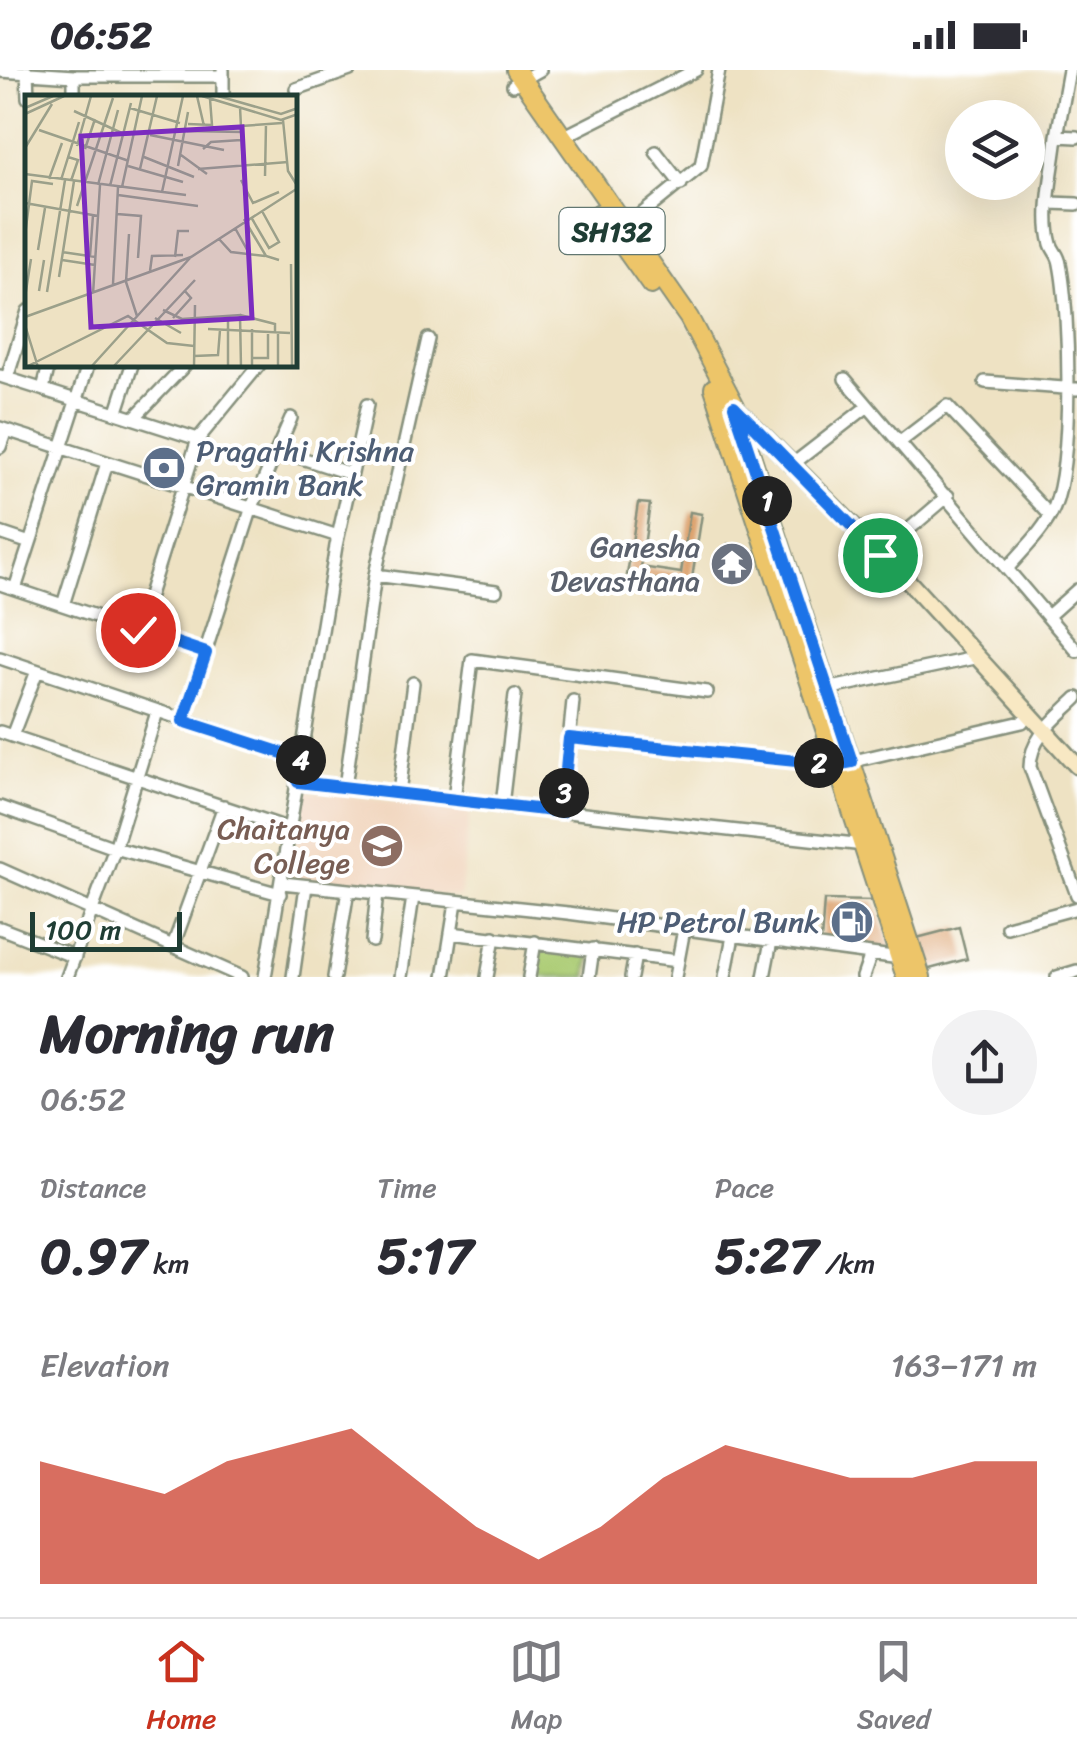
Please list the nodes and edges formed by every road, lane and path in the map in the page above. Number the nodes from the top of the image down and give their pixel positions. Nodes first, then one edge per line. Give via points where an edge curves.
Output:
1 (0, 70) edge
2 (540, 70) edge
3 (696, 70) edge
4 (719, 70) edge
5 (1069, 70) edge
6 (27, 71) edge
7 (345, 71) edge
8 (53, 72) edge
9 (223, 73) edge
10 (74, 76) junction
11 (513, 76) edge
12 (296, 89) dead end
13 (74, 95) edge
14 (1057, 136) junction
15 (1077, 137) edge
16 (561, 138) junction
17 (656, 152) dead end
18 (681, 184) junction
19 (1051, 203) junction
20 (1077, 204) edge
21 (620, 232) junction
22 (1072, 314) edge
23 (25, 319) edge
24 (428, 339) dead end
25 (48, 368) edge
26 (87, 368) edge
27 (131, 368) edge
28 (182, 368) edge
29 (257, 368) edge
30 (3, 377) edge
31 (845, 379) dead end
32 (985, 382) dead end
33 (42, 389) junction
34 (1072, 389) edge
35 (718, 394) junction
36 (76, 399) junction
37 (367, 404) dead end
38 (734, 406) junction
39 (868, 406) junction
40 (118, 411) junction
41 (135, 416) junction
42 (291, 418) dead end
43 (3, 429) edge
44 (198, 439) junction
45 (900, 442) junction
46 (0, 447) edge
47 (59, 447) junction
48 (742, 447) junction
49 (277, 450) junction
50 (1062, 457) junction
51 (1077, 460) edge
52 (108, 463) junction
53 (793, 464) junction
54 (351, 474) junction
55 (184, 487) junction
56 (948, 496) junction
57 (252, 507) junction
58 (1050, 515) junction
59 (0, 533) edge
60 (338, 536) junction
61 (30, 543) junction
62 (880, 555) junction
63 (1007, 569) junction
64 (374, 574) junction
65 (0, 584) edge
66 (15, 589) junction
67 (1077, 590) edge
68 (496, 591) dead end
69 (63, 605) junction
70 (1048, 616) junction
71 (138, 630) junction
72 (1077, 651) edge
73 (206, 653) junction
74 (978, 657) junction
75 (0, 658) edge
76 (37, 671) junction
77 (413, 683) dead end
78 (827, 690) junction
79 (707, 692) dead end
80 (514, 695) dead end
81 (1077, 698) edge
82 (573, 701) dead end
83 (157, 712) junction
84 (1028, 716) junction
85 (183, 721) junction
86 (1043, 733) junction
87 (4, 735) edge
88 (569, 738) junction
89 (301, 759) junction
90 (844, 763) junction
91 (1077, 766) edge
92 (138, 779) junction
93 (298, 782) junction
94 (346, 788) junction
95 (399, 794) junction
96 (454, 800) junction
97 (502, 805) junction
98 (224, 806) junction
99 (0, 808) edge
100 (562, 812) junction
101 (290, 829) junction
102 (871, 846) junction
103 (115, 848) junction
104 (0, 869) edge
105 (202, 874) junction
106 (306, 886) junction
107 (280, 889) junction
108 (348, 890) junction
109 (377, 893) junction
110 (1077, 895) edge
111 (413, 897) junction
112 (456, 902) junction
113 (1077, 908) edge
114 (92, 910) junction
115 (1007, 926) dead end
116 (0, 928) edge
117 (684, 929) junction
118 (452, 933) junction
119 (733, 936) junction
120 (494, 937) junction
121 (372, 940) dead end
122 (771, 941) junction
123 (535, 942) junction
124 (172, 946) junction
125 (593, 949) junction
126 (871, 954) junction
127 (635, 955) junction
128 (74, 957) junction
129 (900, 958) junction
130 (678, 961) junction
131 (1077, 971) edge
132 (67, 977) edge
133 (242, 977) edge
134 (265, 977) edge
135 (293, 977) edge
136 (334, 977) edge
137 (401, 977) edge
138 (444, 977) edge
139 (486, 977) edge
140 (530, 977) edge
141 (588, 977) edge
142 (631, 977) edge
143 (675, 977) edge
144 (724, 977) edge
145 (764, 977) edge
146 (862, 977) edge
147 (906, 977) edge
148 (920, 977) edge
149 (1057, 977) edge

1 - 6 street
2 - 11 street
3 - 16 street
4 - 18 street via 706,155
5 - 14 street
6 - 8 street
7 - 12 street
8 - 10 street
9 - 10 street
10 - 13 street
11 - 16 main road, SH132
11 - 21 main road, SH132
14 - 15 street
14 - 19 street
16 - 21 main road, SH132
17 - 18 street
18 - 21 street
19 - 20 street
19 - 22 street via 1050,244
21 - 35 main road, SH132
21 - 38 main road, SH132 via 689,318
22 - 34 street
23 - 30 street
24 - 64 street
25 - 33 street
26 - 36 street
27 - 40 street
28 - 41 street
29 - 44 street
30 - 33 street
31 - 39 street
32 - 34 street
33 - 36 street
34 - 50 street
35 - 38 main road
35 - 48 main road, SH132
36 - 40 street
36 - 47 street
37 - 54 street
38 - 48 main road, SH132
38 - 53 main road
39 - 45 street
39 - 53 street
40 - 41 street
41 - 44 street
42 - 49 street
43 - 46 street
43 - 47 street
44 - 55 street
45 - 56 street
45 - 58 street via 948,406
47 - 52 street
47 - 61 street
48 - 78 main road, SH132
48 - 90 main road, SH132
49 - 54 street
49 - 57 street
50 - 51 street
50 - 58 street
52 - 55 street
52 - 69 street
53 - 62 main road
54 - 60 street
55 - 57 street
55 - 71 street
56 - 62 street
56 - 63 street
57 - 60 street
57 - 73 street
58 - 63 street
59 - 61 street
60 - 89 street
61 - 66 street
62 - 74 main road
63 - 70 street
64 - 68 street
64 - 94 street
65 - 66 street
66 - 69 street
67 - 70 street
69 - 71 street
70 - 72 street
71 - 73 street
73 - 85 street
74 - 78 street
74 - 84 main road
75 - 76 street
76 - 83 street
76 - 87 street
77 - 95 street
78 - 90 main road, SH132
79 - 96 street via 472,660
80 - 97 street
81 - 86 street
82 - 88 street
83 - 85 street
83 - 92 street
84 - 86 main road
84 - 90 street
85 - 89 street
86 - 91 main road
86 - 110 street via 1030,768
87 - 92 street
88 - 90 street
88 - 100 street
89 - 93 street
90 - 102 main road, SH132
92 - 98 street
92 - 103 street
93 - 94 street
93 - 101 street
94 - 95 street
95 - 96 street
96 - 97 street
97 - 100 street
98 - 101 street
98 - 105 street
99 - 103 street
100 - 102 street
101 - 107 street
102 - 129 main road, SH132
102 - 148 main road, SH132
103 - 105 street
103 - 114 street
104 - 114 street
105 - 107 street
105 - 124 street
106 - 107 street
106 - 108 street
106 - 135 street
107 - 134 street
108 - 109 street
108 - 136 street
109 - 111 street
109 - 121 street
111 - 112 street
111 - 137 street
112 - 117 street
112 - 118 street
113 - 115 street
114 - 124 street
114 - 128 street
116 - 128 street
117 - 119 street
117 - 130 street
118 - 120 street
118 - 138 street
119 - 122 street
119 - 144 street
120 - 123 street
120 - 139 street
122 - 126 street
122 - 145 street
123 - 125 street
123 - 140 street
124 - 133 street
125 - 127 street
125 - 141 street
126 - 129 street
126 - 146 street
127 - 130 street
127 - 142 street
128 - 132 street
129 - 147 main road, SH132
130 - 143 street
131 - 149 street

